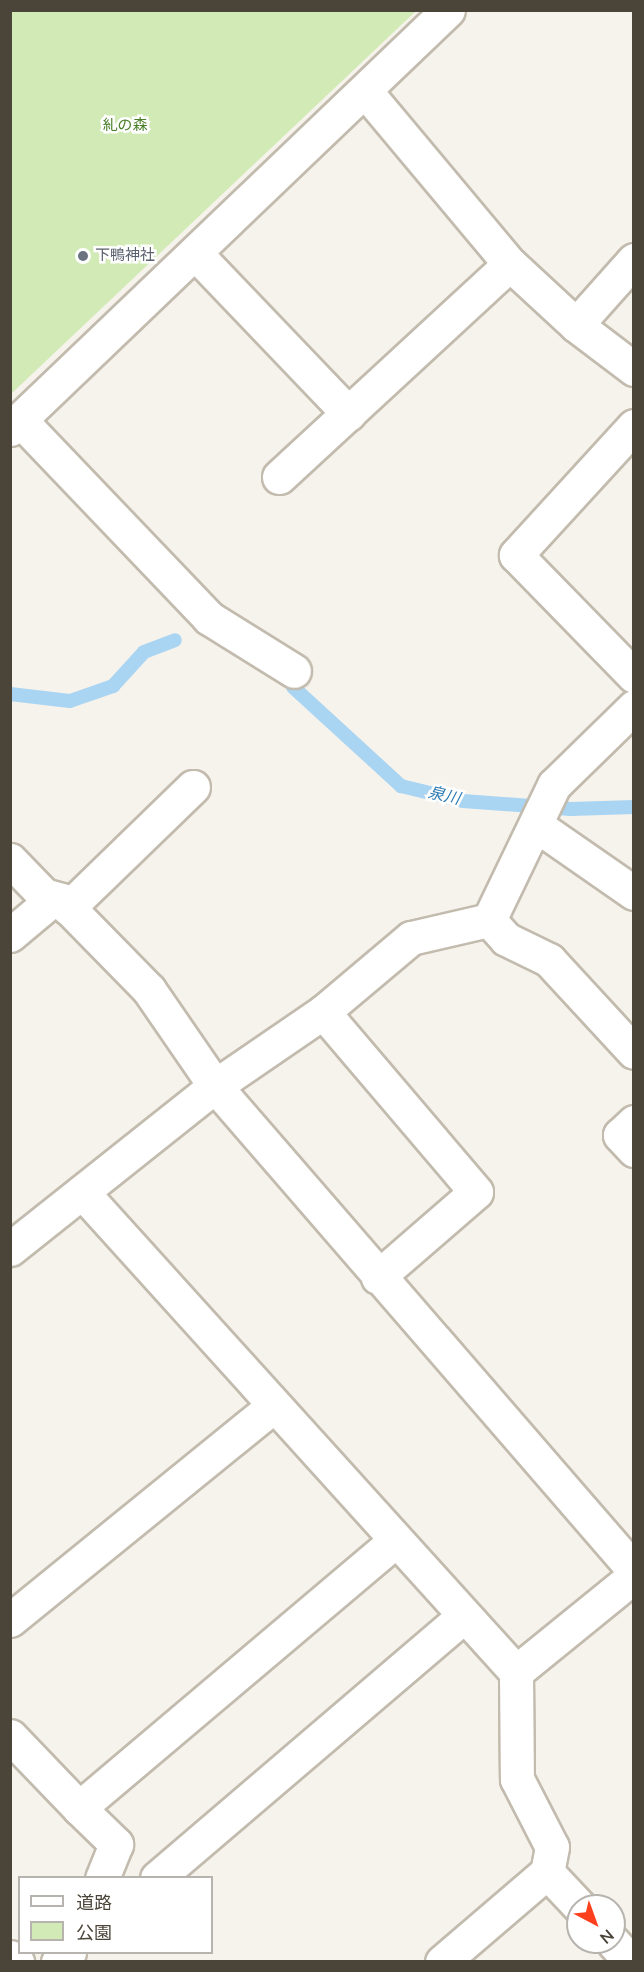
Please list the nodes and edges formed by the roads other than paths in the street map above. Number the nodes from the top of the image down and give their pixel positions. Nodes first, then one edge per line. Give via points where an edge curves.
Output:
1 (448, 10) edge
2 (366, 92) junction
3 (196, 254) junction
4 (633, 260) edge
5 (510, 264) junction
6 (576, 325) junction
7 (633, 369) edge
8 (349, 414) junction
9 (16, 425) edge
10 (633, 426) edge
11 (279, 477) dead end
12 (294, 671) dead end
13 (633, 676) edge
14 (633, 707) edge
15 (193, 788) dead end
16 (536, 825) junction
17 (10, 860) edge
18 (633, 893) edge
19 (61, 903) junction
20 (489, 920) junction
21 (10, 935) edge
22 (323, 1012) junction
23 (633, 1052) edge
24 (215, 1086) junction
25 (633, 1122) edge
26 (633, 1150) edge
27 (82, 1192) junction
28 (10, 1249) edge
29 (378, 1277) junction
30 (273, 1406) junction
31 (396, 1540) junction
32 (633, 1570) edge
33 (633, 1576) edge
34 (464, 1616) junction
35 (10, 1620) edge
36 (516, 1672) junction
37 (10, 1736) edge
38 (79, 1808) junction
39 (547, 1872) junction
40 (103, 1876) edge
41 (159, 1876) edge
42 (568, 1894) edge
43 (10, 1957) edge
44 (17, 1962) edge
45 (442, 1962) edge

1 - 2 street
2 - 3 street
2 - 5 street
3 - 8 street
3 - 9 street
4 - 6 street
5 - 6 street
5 - 8 street
6 - 7 street
8 - 11 street
9 - 12 street via 209,618
10 - 13 street via 516,555
14 - 16 street via 554,785
15 - 19 street
16 - 18 street
16 - 20 street
17 - 19 street via 44,895
19 - 21 street
19 - 24 street via 149,990
20 - 22 street via 411,938
20 - 23 street via 506,939 549,960
22 - 24 street
22 - 29 street via 476,1192
24 - 27 street
24 - 29 street
25 - 26 street via 620,1135
27 - 28 street
27 - 30 street
29 - 32 street
30 - 31 street
30 - 35 street
31 - 34 street
31 - 38 street
33 - 36 street
34 - 36 street
34 - 41 street
36 - 39 street via 517,1779 552,1847
37 - 38 street
38 - 40 street via 116,1844
39 - 42 street
39 - 45 street
43 - 44 street

